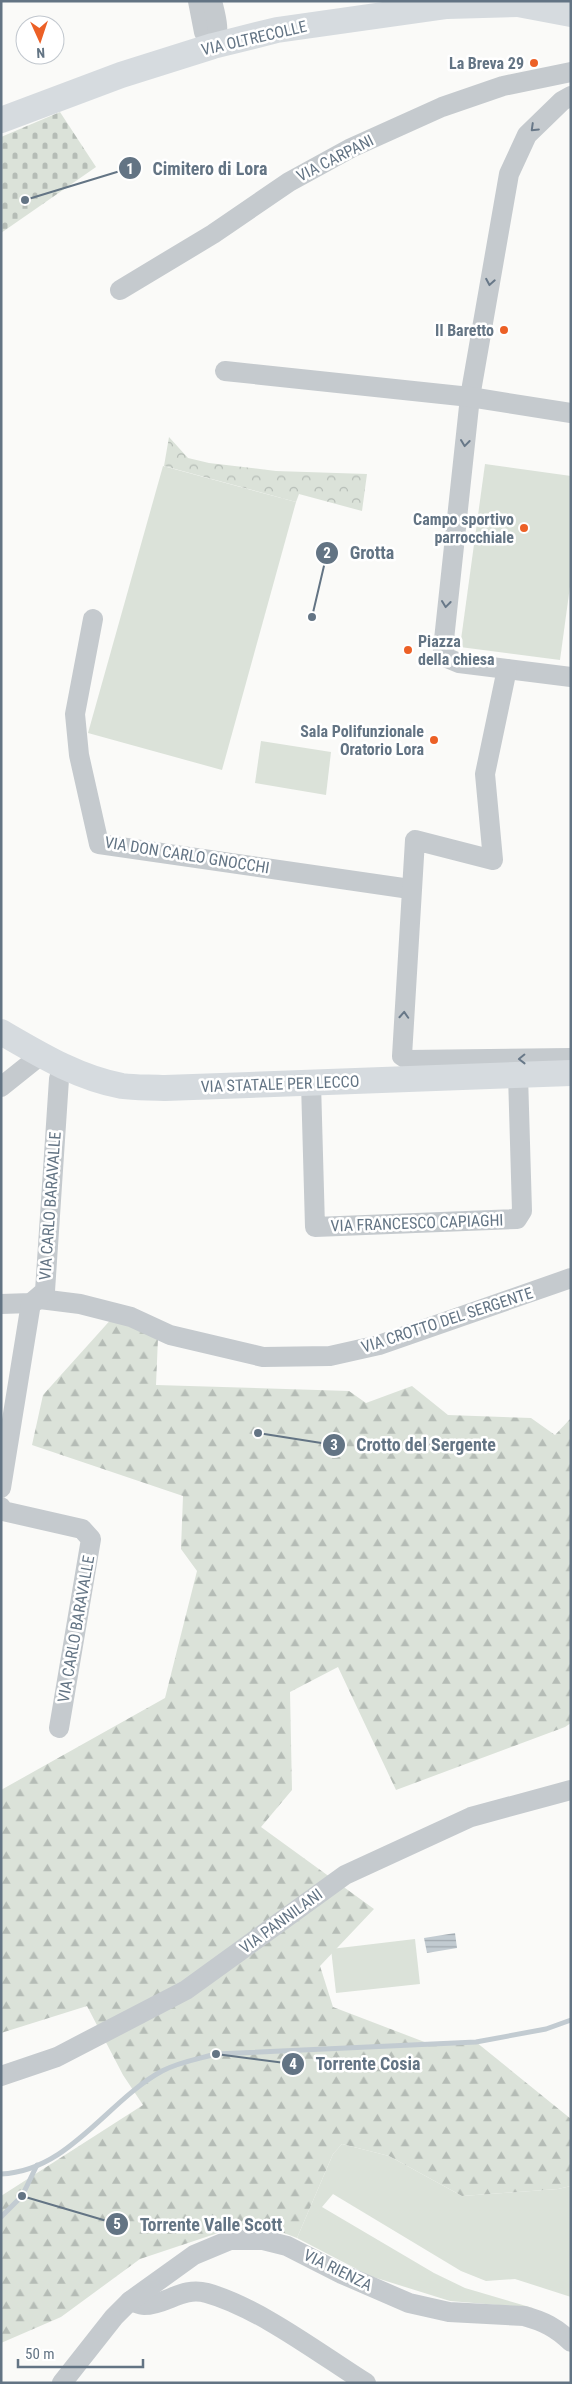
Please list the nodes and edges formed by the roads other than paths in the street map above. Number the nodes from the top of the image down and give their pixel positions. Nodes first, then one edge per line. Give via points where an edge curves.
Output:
1 (198, 1) edge
2 (212, 1) edge
3 (522, 2) edge
4 (571, 14) edge
5 (213, 46) junction
6 (571, 72) edge
7 (571, 96) edge
8 (1, 120) edge
9 (120, 290) dead end
10 (225, 371) dead end
11 (470, 397) junction
12 (571, 413) edge
13 (93, 620) dead end
14 (507, 669) junction
15 (571, 677) edge
16 (410, 889) junction
17 (1, 1032) edge
18 (571, 1058) edge
19 (52, 1060) junction
20 (571, 1073) edge
21 (518, 1075) junction
22 (311, 1083) junction
23 (1, 1087) edge
24 (571, 1278) edge
25 (31, 1303) junction
26 (1, 1304) edge
27 (1, 1488) edge
28 (1, 1507) edge
29 (60, 1728) dead end
30 (571, 1790) edge
31 (1, 2076) edge
32 (130, 2301) junction
33 (571, 2342) edge
34 (62, 2383) edge
35 (366, 2383) edge

1 - 5 street via 204,32
2 - 5 street via 218,22
3 - 4 main road, VIA OLTRECOLLE
3 - 5 main road, VIA OLTRECOLLE via 447,6 374,15 277,30
5 - 8 main road, VIA OLTRECOLLE
6 - 9 street, VIA CARPANI via 503,86 442,107 351,148 289,182 213,234
7 -> 11 street via 527,135 509,174
10 - 11 street
11 - 12 street
11 -> 14 street via 443,649 447,658 459,663
13 - 16 street, VIA DON CARLO GNOCCHI via 75,714 79,755 98,844
14 - 15 street
14 - 16 street via 484,774 492,860 415,840
18 -> 16 street via 404,1058
17 - 19 main road, VIA STATALE PER LECCO
19 - 22 main road, VIA STATALE PER LECCO via 92,1078 122,1086 165,1088
19 - 23 street
19 - 25 street, VIA CARLO BARAVALLE via 59,1079 45,1291
20 - 21 main road, VIA STATALE PER LECCO
21 - 22 main road, VIA STATALE PER LECCO
21 - 22 street, VIA FRANCESCO CAPIAGHI via 522,1211 517,1219 315,1227
24 - 25 street, VIA CROTTO DEL SERGENTE via 379,1346 330,1356 263,1357 170,1335 131,1317 80,1304 40,1299
25 - 26 street, VIA CROTTO DEL SERGENTE
25 - 27 street, VIA CARLO BARAVALLE
28 - 29 street, VIA CARLO BARAVALLE via 3,1511 82,1529 91,1539
30 - 31 street, VIA PANNILANI via 471,1817 345,1875 186,1990 57,2057
32 - 33 street, VIA RIENZA via 194,2255 230,2240 263,2240 287,2246 409,2303 449,2312 524,2316 558,2329
32 - 34 street, VIA RIENZA
32 - 35 street via 144,2305 184,2292 206,2293 251,2311

